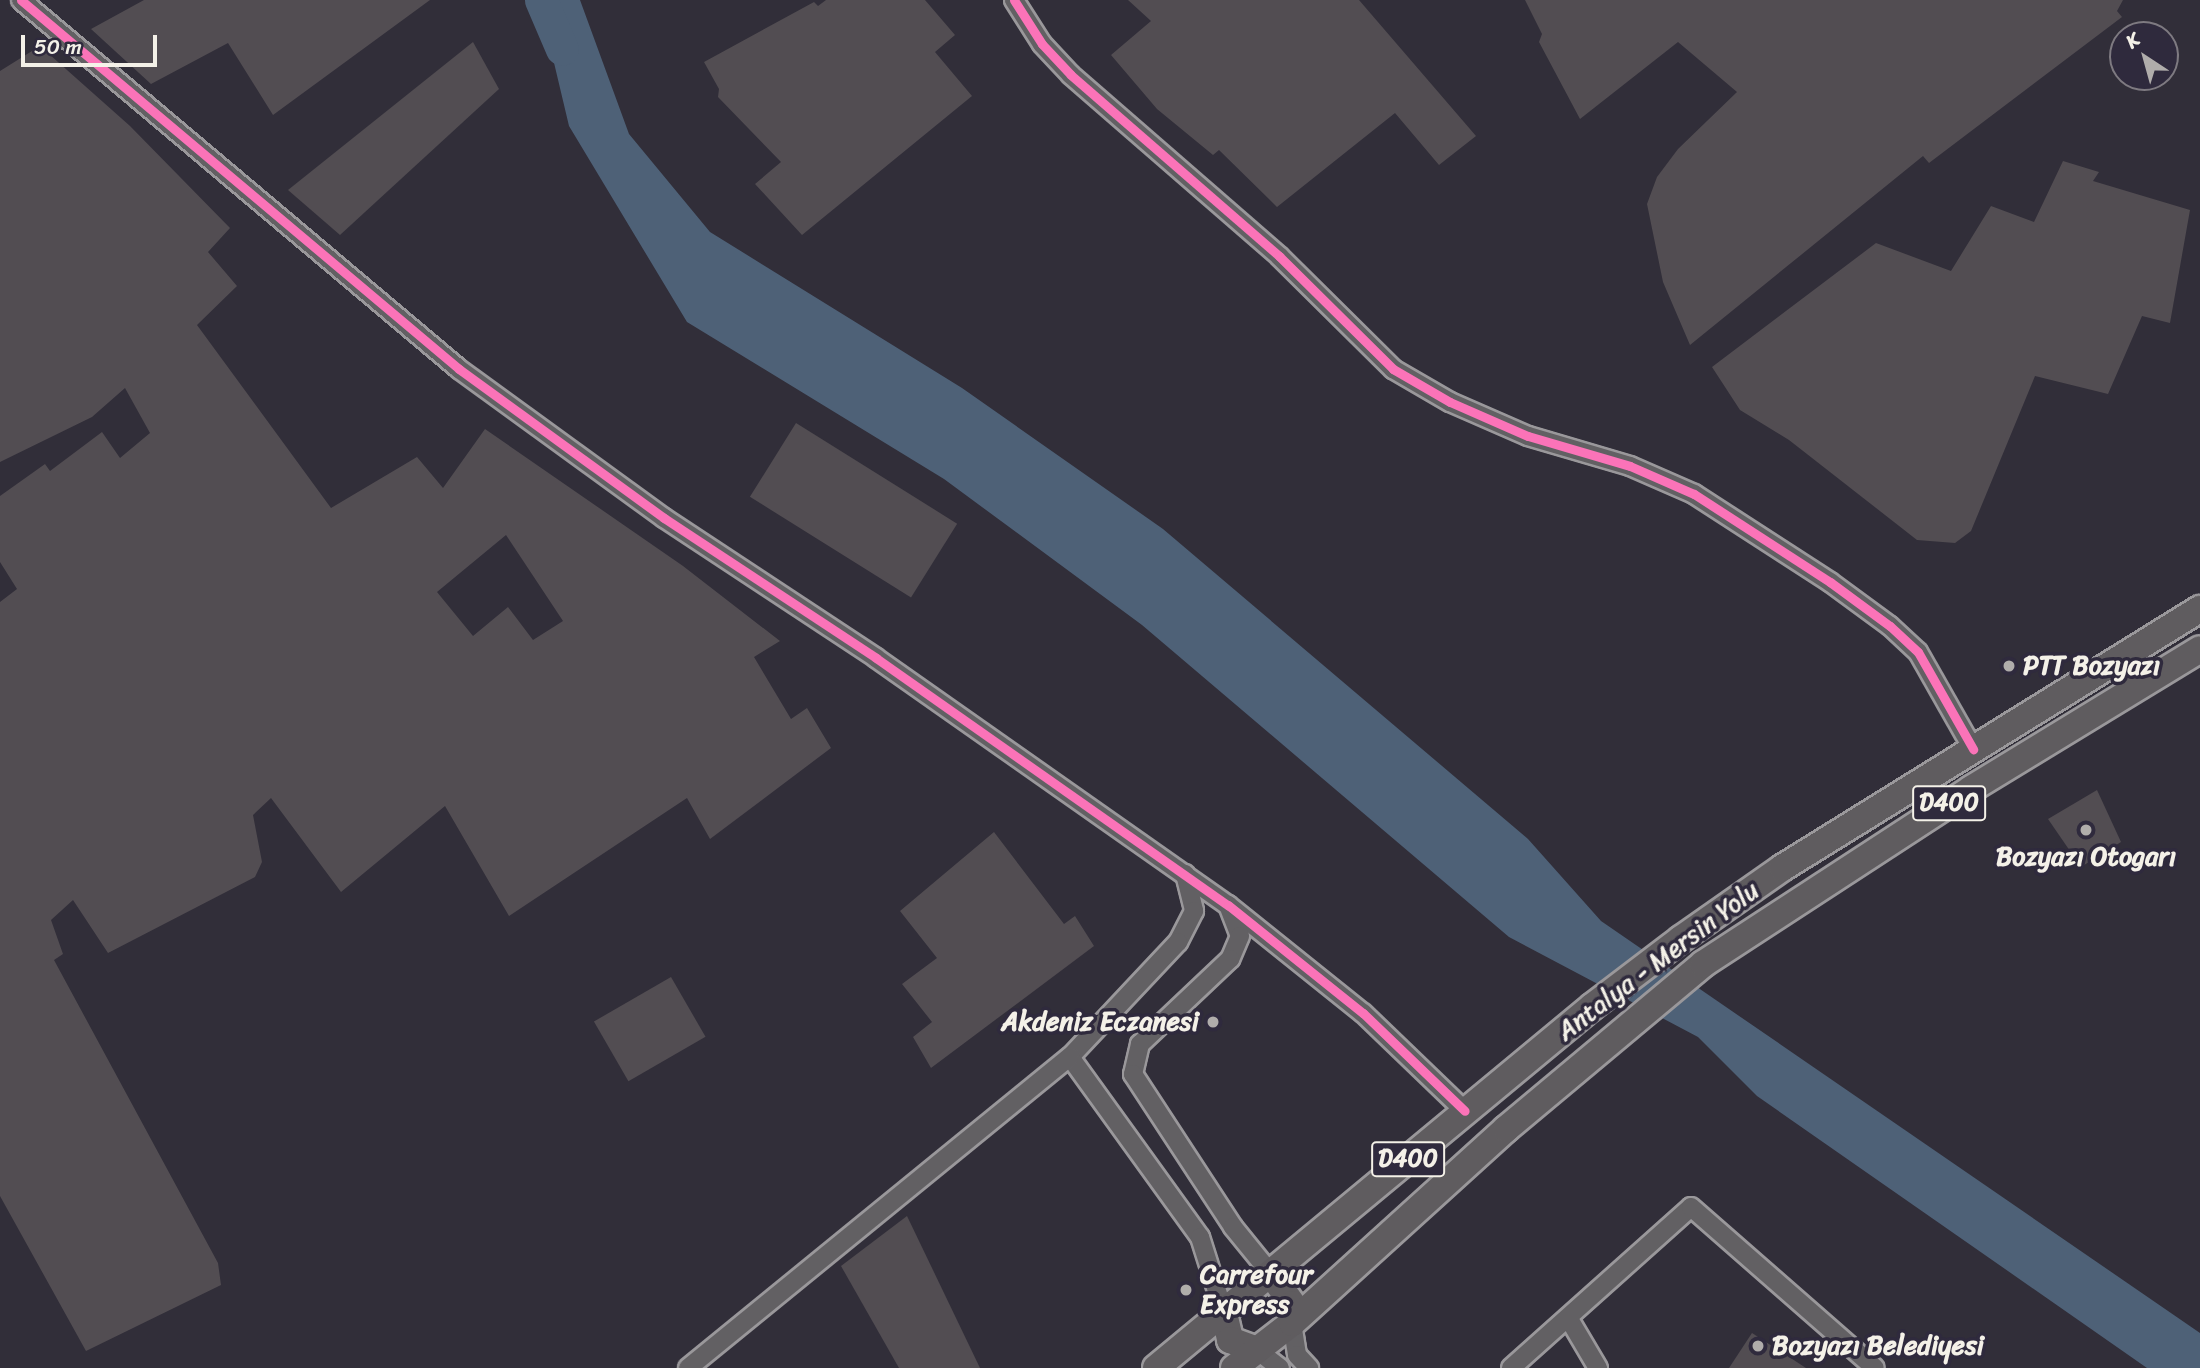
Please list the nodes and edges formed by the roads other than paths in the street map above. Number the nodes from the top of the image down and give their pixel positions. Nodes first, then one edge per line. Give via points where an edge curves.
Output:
1 (22, 0) edge
2 (1014, 0) edge
3 (2200, 610) edge
4 (2200, 649) edge
5 (1973, 749) junction
6 (1185, 874) junction
7 (1228, 905) junction
8 (1070, 1058) junction
9 (1465, 1111) junction
10 (1272, 1275) junction
11 (1224, 1313) junction
12 (1569, 1319) junction
13 (1292, 1323) junction
14 (1257, 1350) junction
15 (688, 1368) edge
16 (1156, 1368) edge
17 (1234, 1368) edge
18 (1280, 1368) edge
19 (1309, 1368) edge
20 (1511, 1368) edge
21 (1598, 1368) edge
22 (1875, 1368) edge

1 - 6 street via 459,369 664,518 876,658
2 - 5 street via 1042,44 1071,75 1279,256 1393,369 1450,402 1528,436 1630,466 1694,494 1830,582 1918,652
3 - 5 highway, Antalya - Mersin Yolu / D400
4 - 13 highway, Antalya - Mersin Yolu / D400 via 1971,789 1703,964
5 - 9 highway, Antalya - Mersin Yolu / D400 via 1782,869 1681,939
6 - 7 street
6 - 8 street via 1194,911 1178,942
7 - 9 street via 1363,1013
7 - 10 street via 1240,936 1230,959 1140,1045 1133,1074 1233,1227
8 - 11 street via 1200,1237
8 - 15 street
9 - 10 highway, Antalya - Mersin Yolu / D400
10 - 11 highway, Antalya - Mersin Yolu / D400
10 - 13 highway via 1292,1304
11 - 14 highway via 1230,1340
11 - 16 highway, Antalya - Mersin Yolu / D400
12 - 20 street
12 - 21 street
12 - 22 street via 1691,1207
13 - 14 highway, Antalya - Mersin Yolu / D400
13 - 19 street via 1297,1355
14 - 17 highway, Antalya - Mersin Yolu / D400
14 - 18 street

